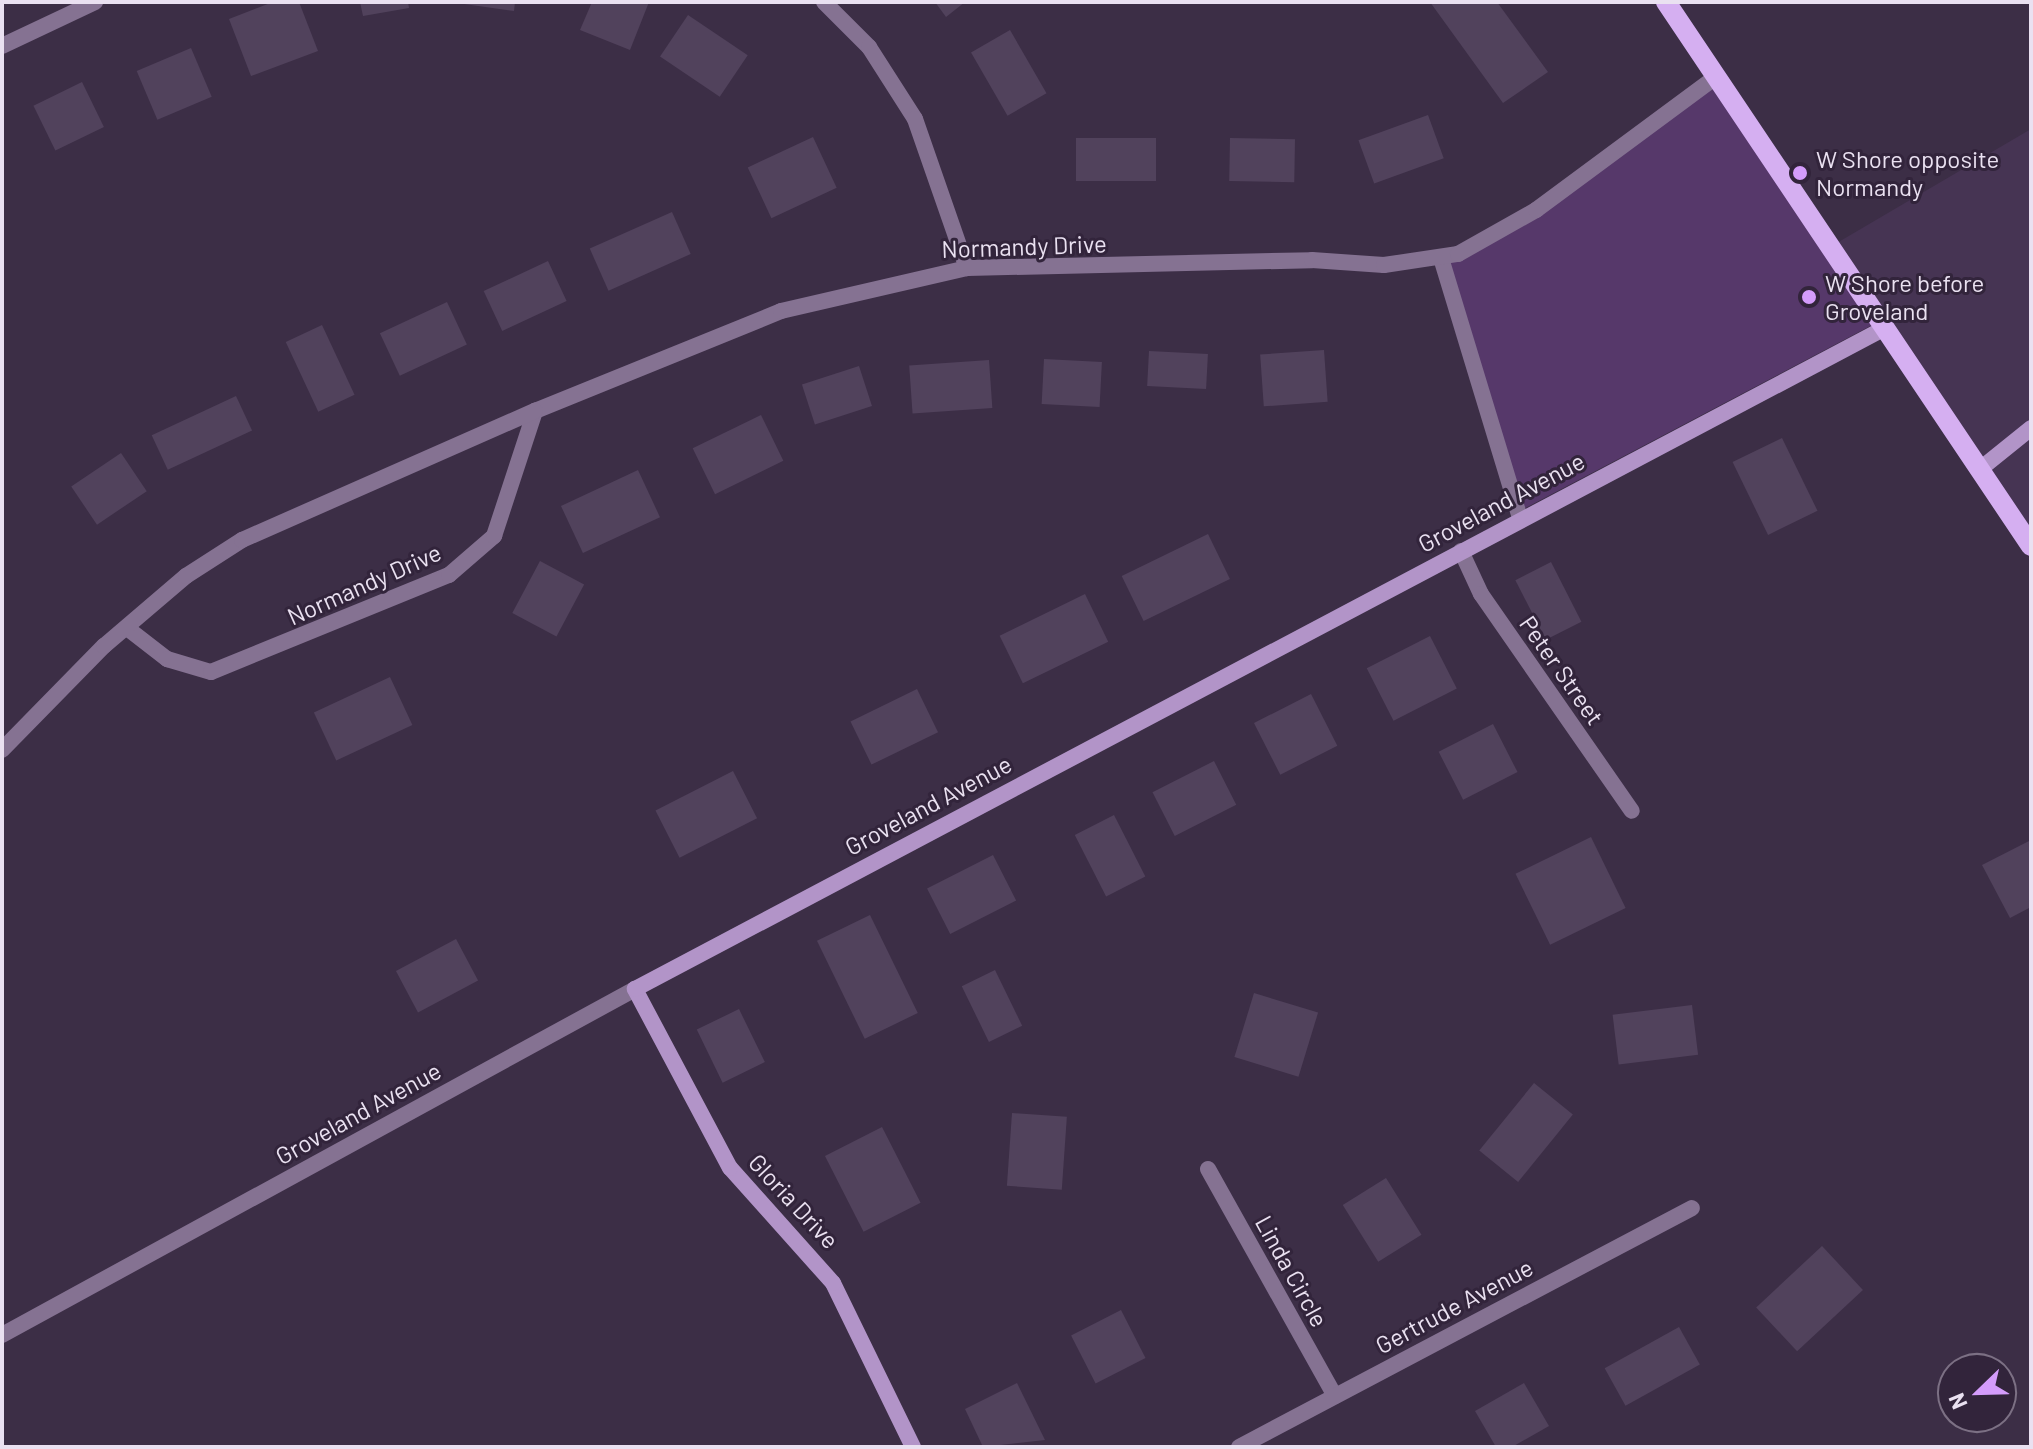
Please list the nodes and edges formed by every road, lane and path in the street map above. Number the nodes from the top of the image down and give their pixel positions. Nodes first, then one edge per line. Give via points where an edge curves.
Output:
1 (95, 2) edge
2 (824, 2) edge
3 (1666, 2) edge
4 (2, 46) edge
5 (1716, 77) junction
6 (1441, 258) junction
7 (967, 268) junction
8 (1883, 329) junction
9 (535, 411) junction
10 (2031, 428) edge
11 (1979, 470) junction
12 (1520, 518) junction
13 (2031, 546) edge
14 (1461, 551) junction
15 (127, 628) junction
16 (2, 750) edge
17 (1632, 811) dead end
18 (635, 989) junction
19 (1208, 1169) dead end
20 (1692, 1208) dead end
21 (2, 1335) edge
22 (1335, 1396) junction
23 (913, 1447) edge
24 (1239, 1447) edge

1 - 4 street
2 - 7 street via 869,47 915,119
3 - 5 main road
5 - 6 street, Normandy Drive via 1536,210
5 - 8 main road
6 - 7 street, Normandy Drive via 1384,265 1312,260
6 - 12 street
7 - 9 street, Normandy Drive via 781,311
8 - 11 main road
8 - 12 street, Groveland Avenue
9 - 15 street, Normandy Drive via 242,540 186,576
9 - 15 street, Normandy Drive via 494,536 449,575 211,672 167,659
10 - 11 street
11 - 13 main road
12 - 14 street, Groveland Avenue
14 - 17 street, Peter Street via 1481,594
14 - 18 street, Groveland Avenue
15 - 16 street, Normandy Drive via 52,692
18 - 21 street, Groveland Avenue
18 - 23 street, Gloria Drive via 730,1168 833,1283
19 - 22 street, Linda Circle
20 - 22 street, Gertrude Avenue
22 - 24 street, Gertrude Avenue

